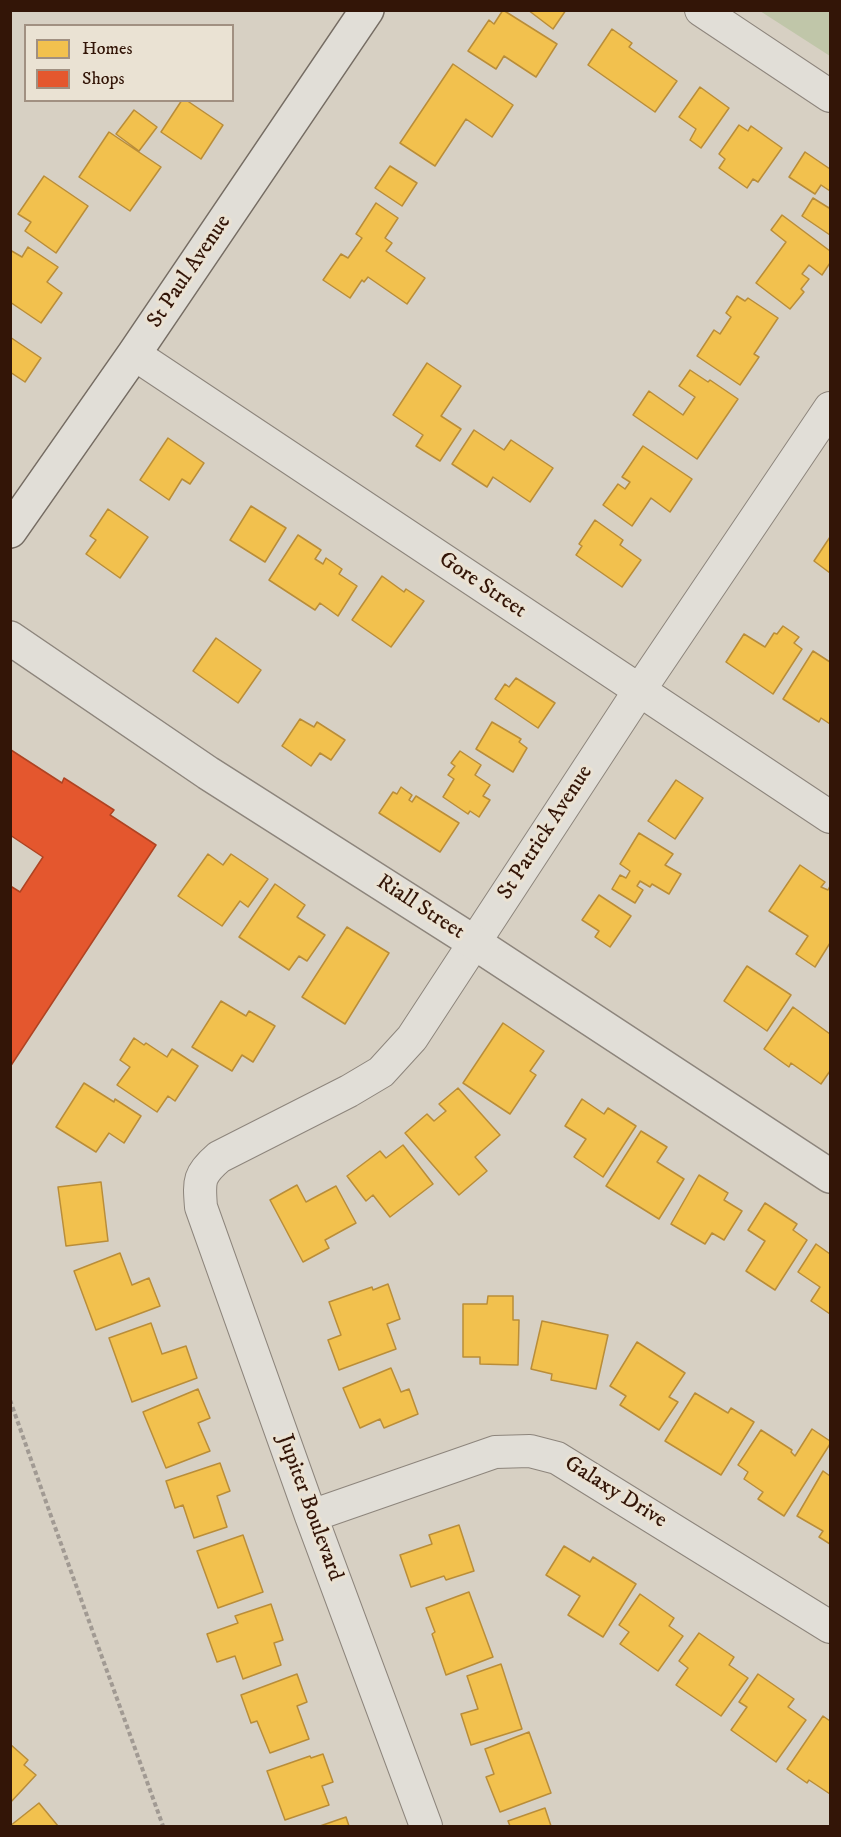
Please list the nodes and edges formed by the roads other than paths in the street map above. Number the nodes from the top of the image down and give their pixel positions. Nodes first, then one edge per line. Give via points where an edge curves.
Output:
1 (367, 10) edge
2 (701, 10) edge
3 (831, 96) edge
4 (134, 354) junction
5 (831, 408) edge
6 (14, 518) edge
7 (10, 638) edge
8 (639, 691) junction
9 (831, 817) edge
10 (475, 943) junction
11 (831, 1176) edge
12 (200, 1186) joint
13 (311, 1516) junction
14 (831, 1627) edge
15 (426, 1827) edge

1 - 4 street, St Paul Avenue
2 - 3 street
4 - 6 street, St Paul Avenue
4 - 8 street, Gore Street
5 - 8 street, St Patrick Avenue
7 - 10 street, Riall Street via 208,773
8 - 9 street, Gore Street
8 - 10 street, St Patrick Avenue
10 - 11 street, Riall Street
10 - 12 street, St Patrick Avenue via 412,1038 381,1072 219,1157 204,1170
12 - 13 street, Jupiter Boulevard via 201,1207
13 - 14 street, Galaxy Drive via 495,1452 530,1450 557,1458
13 - 15 street, Jupiter Boulevard

